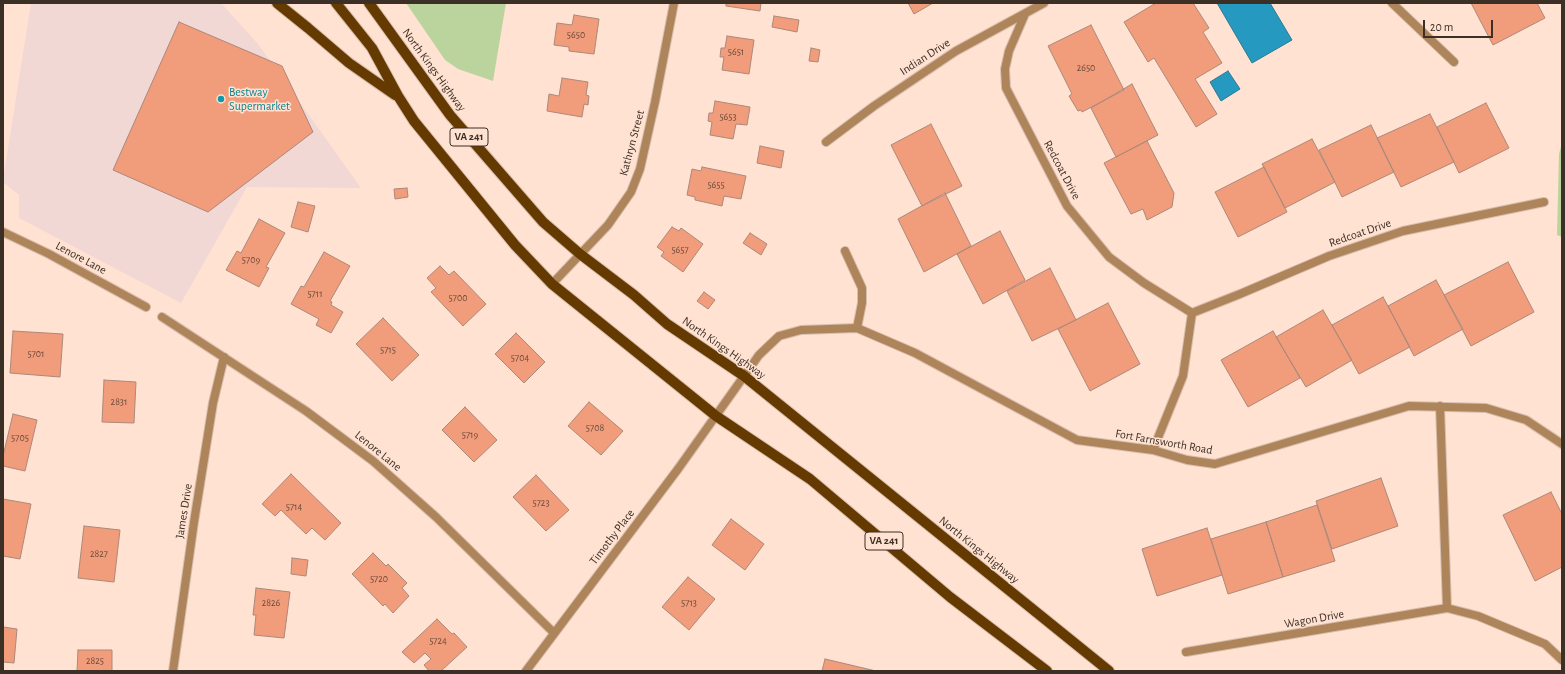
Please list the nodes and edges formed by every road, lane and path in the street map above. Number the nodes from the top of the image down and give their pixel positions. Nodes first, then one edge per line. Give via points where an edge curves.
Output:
1 (277, 3) edge
2 (336, 3) edge
3 (368, 3) edge
4 (674, 3) edge
5 (1044, 3) edge
6 (1392, 3) edge
7 (1025, 14) junction
8 (1454, 62) dead end
9 (398, 96) junction
10 (826, 142) dead end
11 (1544, 202) dead end
12 (3, 232) edge
13 (845, 251) dead end
14 (580, 254) junction
15 (552, 284) junction
16 (146, 307) dead end
17 (1192, 313) junction
18 (162, 317) dead end
19 (857, 328) junction
20 (224, 356) junction
21 (744, 376) junction
22 (1440, 406) junction
23 (716, 416) junction
24 (1562, 444) edge
25 (1153, 450) junction
26 (1446, 608) junction
27 (554, 633) junction
28 (1186, 652) dead end
29 (1562, 660) edge
30 (173, 671) edge
31 (526, 671) edge
32 (1047, 671) edge
33 (1109, 671) edge

1 - 9 main road, VA 241 via 349,63
2 - 9 main road, VA 241 via 372,48
3 - 14 main road, North Kings Highway / VA 241 via 450,115 543,222
4 - 14 street, Kathryn Street via 640,169 631,192 608,225
5 - 7 street, Indian Drive
6 - 8 street
7 - 10 street, Indian Drive via 956,51
7 - 17 street, Redcoat Drive via 1009,51 1005,69 1006,88 1067,206 1109,257
9 - 15 main road, VA 241 via 414,121 515,245
11 - 17 street, Redcoat Drive via 1403,231 1329,256
12 - 16 street, Lenore Lane
13 - 19 street via 862,288
14 - 15 street, Kathryn Street
14 - 21 main road, North Kings Highway / VA 241 via 667,324
15 - 23 main road, VA 241
17 - 25 street via 1183,376
18 - 20 street, Lenore Lane
19 - 21 street, Fort Farnsworth Road via 801,330 780,336 759,355
19 - 25 street, Fort Farnsworth Road via 915,353 1077,440
20 - 27 street, Lenore Lane via 306,410 373,461 436,517
20 - 30 street, James Drive via 213,403 197,500
21 - 23 street, Fort Farnsworth Road
21 - 33 main road, North Kings Highway / VA 241
22 - 24 street, Fort Farnsworth Road via 1486,408 1526,420
22 - 25 street, Fort Farnsworth Road via 1409,406 1215,464 1187,460
22 - 26 street
23 - 27 street, Timothy Place
23 - 32 main road, VA 241 via 810,479 950,597
26 - 28 street, Wagon Drive
26 - 29 street, Wagon Drive via 1478,616 1545,644
27 - 31 street, Timothy Place

